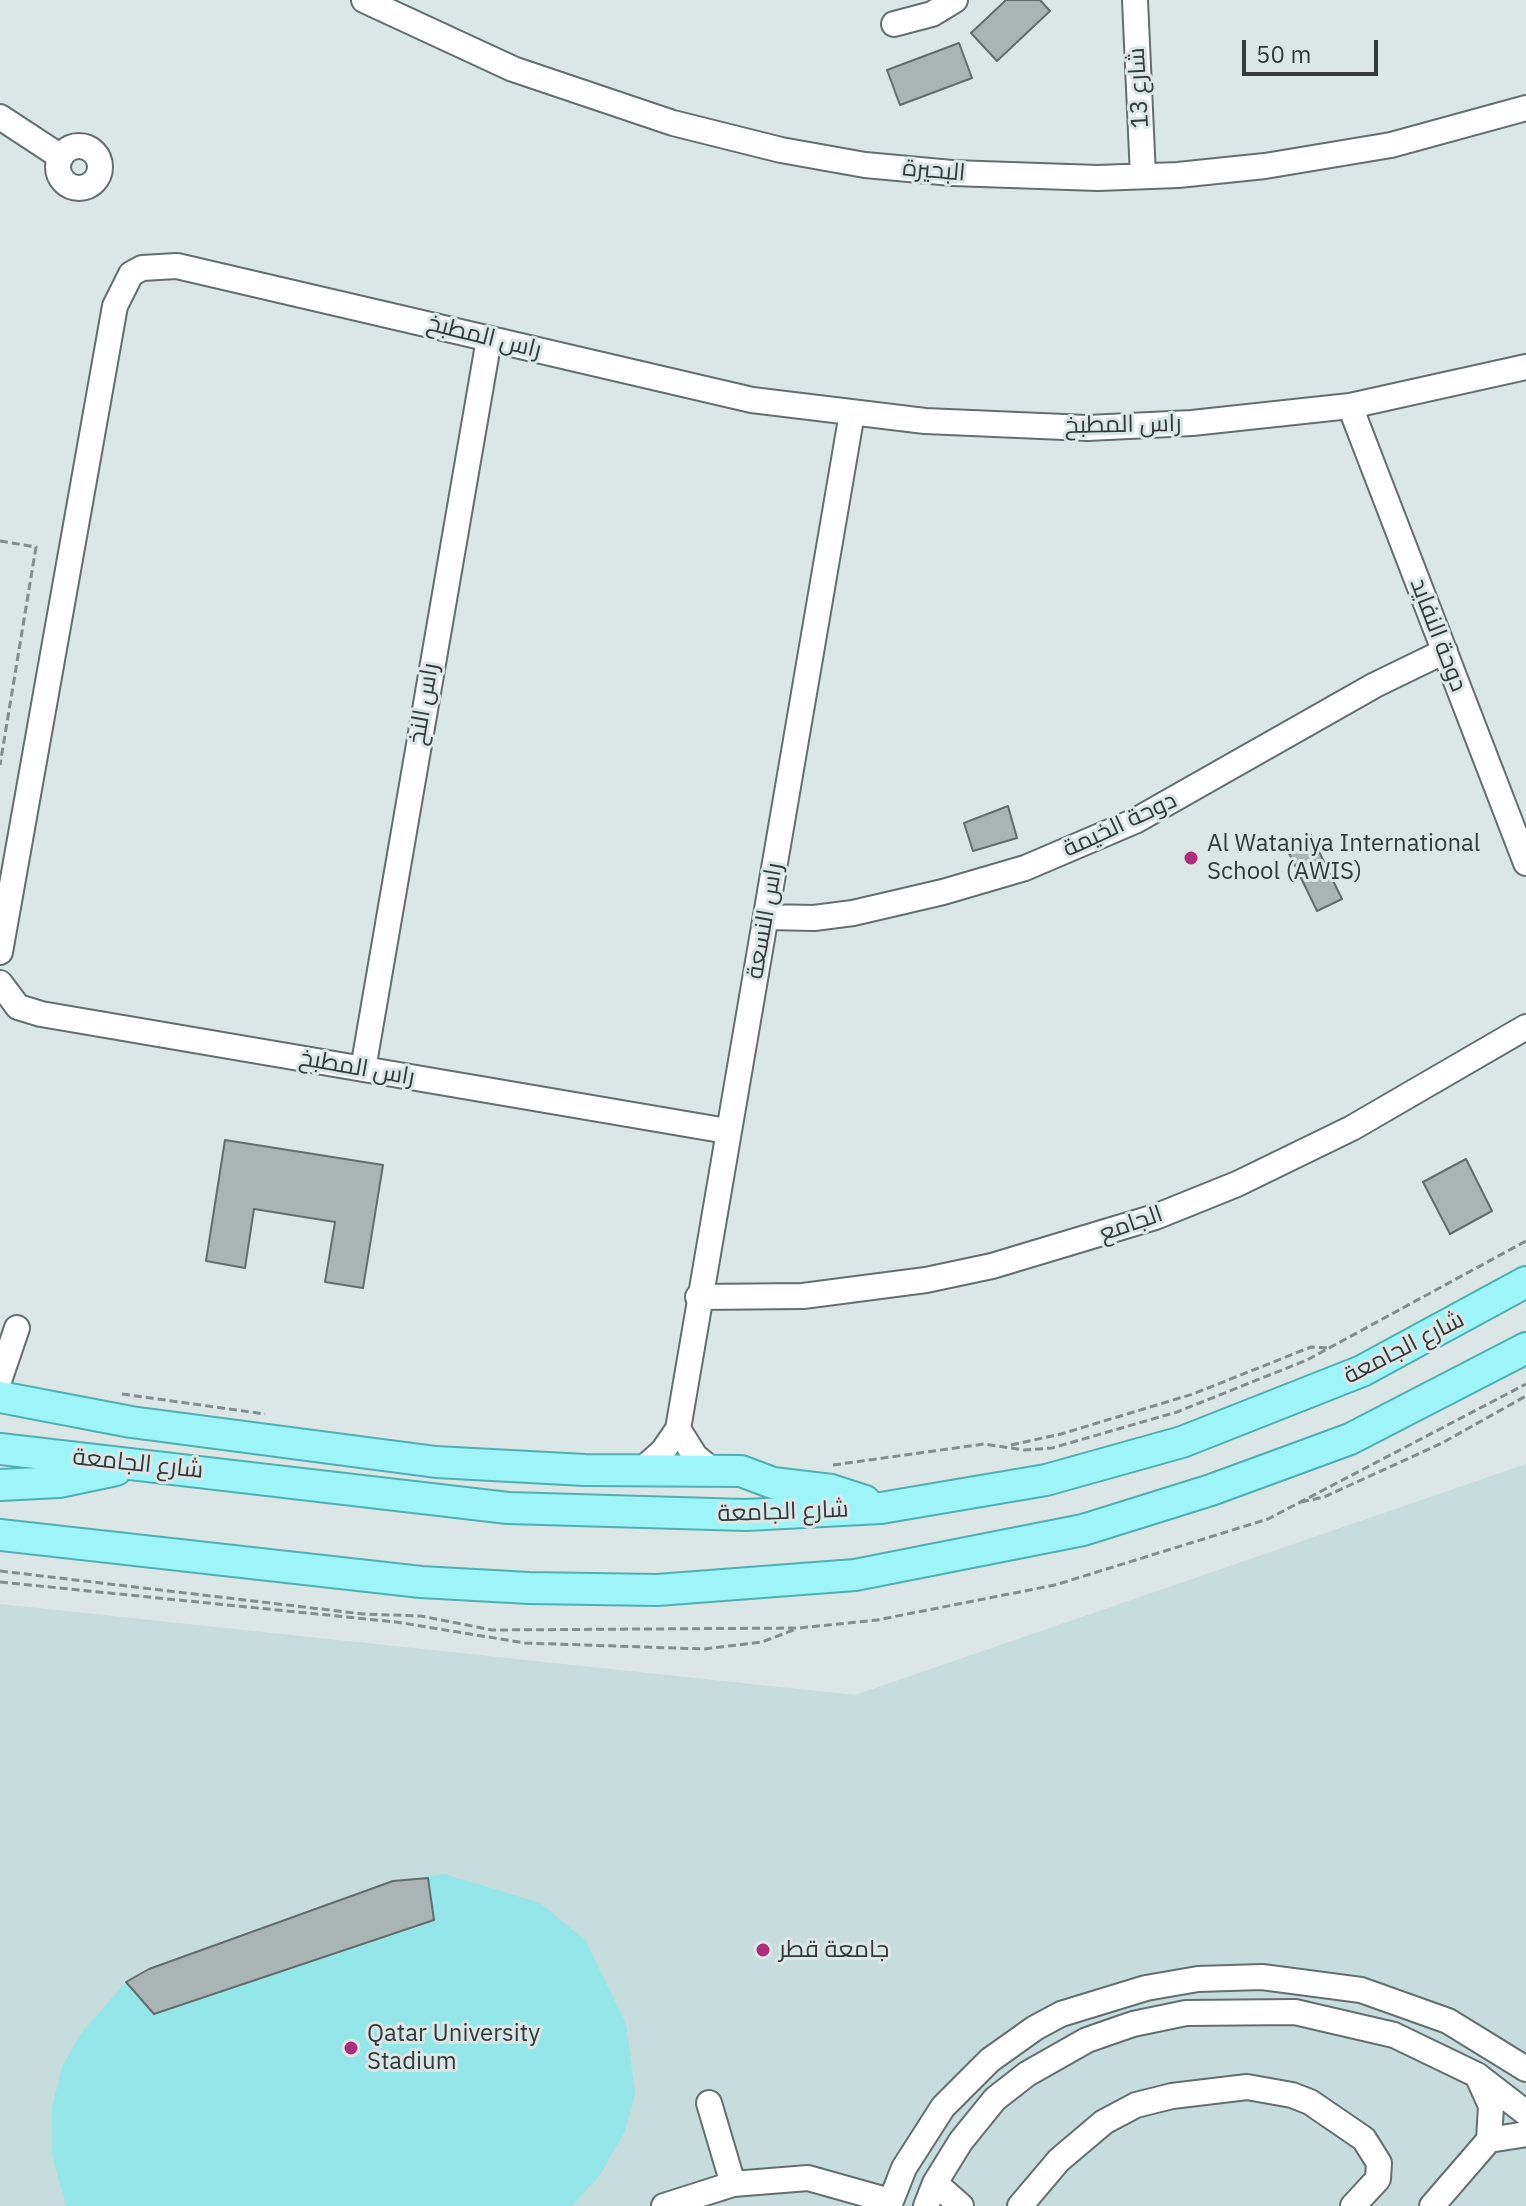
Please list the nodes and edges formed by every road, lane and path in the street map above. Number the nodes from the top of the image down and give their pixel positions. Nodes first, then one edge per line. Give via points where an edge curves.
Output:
1 (364, 0) edge
2 (404, 0) edge
3 (955, 0) edge
4 (1135, 0) edge
5 (894, 24) dead end
6 (1526, 93) edge
7 (626, 100) junction
8 (1526, 108) edge
9 (0, 117) edge
10 (61, 157) dead end
11 (1143, 169) junction
12 (489, 339) junction
13 (1526, 367) edge
14 (1350, 406) junction
15 (852, 413) junction
16 (0, 541) edge
17 (1445, 651) junction
18 (0, 765) edge
19 (1526, 863) edge
20 (767, 917) junction
21 (0, 946) edge
22 (0, 952) edge
23 (0, 983) edge
24 (1526, 1027) edge
25 (363, 1069) junction
26 (727, 1131) junction
27 (1526, 1241) edge
28 (1526, 1282) edge
29 (698, 1297) junction
30 (17, 1328) dead end
31 (1331, 1348) junction
32 (1526, 1348) edge
33 (0, 1378) edge
34 (1526, 1384) edge
35 (111, 1393) dead end
36 (1526, 1396) edge
37 (0, 1397) edge
38 (678, 1429) junction
39 (277, 1441) junction
40 (1007, 1446) junction
41 (0, 1449) edge
42 (137, 1464) junction
43 (822, 1466) dead end
44 (634, 1470) junction
45 (712, 1470) junction
46 (0, 1485) edge
47 (1301, 1502) junction
48 (508, 1508) junction
49 (881, 1508) junction
50 (0, 1535) edge
51 (0, 1571) edge
52 (0, 1582) edge
53 (799, 1628) junction
54 (1526, 2069) edge
55 (1477, 2075) junction
56 (709, 2103) dead end
57 (1526, 2113) edge
58 (1526, 2134) edge
59 (1489, 2140) junction
60 (935, 2183) junction
61 (733, 2184) junction
62 (889, 2203) edge
63 (664, 2206) edge
64 (926, 2206) edge
65 (961, 2206) edge
66 (1020, 2206) edge
67 (1353, 2206) edge
68 (1432, 2206) edge

1 - 7 street, البحيرة via 513,69
2 - 7 street, البحيرة via 486,42
3 - 5 street via 932,14
4 - 11 street, شارع 13
6 - 11 street, البحيرة via 1343,139
7 - 11 street, البحيرة via 726,138 865,165 1044,179
8 - 11 street, البحيرة via 1345,154 1250,168
9 - 10 street
12 - 15 street, راس المطبخ via 752,400
12 - 21 street, راس المطبخ via 177,266 151,265 131,274 115,306
12 - 25 street, راس النخ
13 - 14 street, راس المطبخ
14 - 15 street, راس المطبخ via 1087,428
14 - 17 street, دوحة النفايد
15 - 20 street, راس النسعة
16 - 18 path via 36,547
17 - 19 street, دوحة النفايد
17 - 20 street, دوحة الخيمة via 1086,844 995,878 900,903 814,918
20 - 26 street, راس النسعة
21 - 22 street, راس المطبخ
23 - 25 street, راس المطبخ via 28,1011
24 - 29 street, الجامع via 1352,1128 1155,1217 992,1266 926,1280 803,1296
25 - 26 street, راس المطبخ
26 - 29 street, راس النسعة
27 - 31 path
28 - 49 main road, شارع الجامعة via 1362,1371 1182,1442 1046,1480
29 - 38 street, راس النسعة
30 - 33 street
31 - 40 path via 1311,1347 1193,1394
31 - 40 path via 1231,1392 1130,1426 1052,1448
32 - 50 main road via 1350,1439 1211,1490 1053,1538 855,1575 657,1590 529,1588 421,1582
34 - 47 path
35 - 39 path via 260,1411 275,1425
36 - 47 path via 1442,1443 1324,1497
37 - 39 main road via 131,1422
38 - 44 street via 663,1451
38 - 45 street via 695,1456
39 - 44 main road via 436,1462
40 - 43 path via 984,1444
41 - 42 main road, شارع الجامعة
42 - 46 main road via 59,1482
42 - 48 main road, شارع الجامعة
44 - 45 main road
44 - 48 main road
45 - 49 main road via 741,1471 784,1486 851,1495
47 - 53 path via 1268,1519 1055,1585 877,1620
48 - 49 main road, شارع الجامعة via 746,1515
51 - 53 path via 363,1614 421,1616 492,1630
52 - 53 path via 396,1622 525,1643 704,1649 762,1642
54 - 62 street via 1448,2021 1361,1990 1262,1977 1198,1979 1146,1988 1061,2014 990,2060 943,2107 904,2168
55 - 57 street
55 - 59 street via 1491,2106
55 - 60 street via 1394,2035 1337,2019 1295,2012 1186,2013 1087,2040 1027,2074 995,2099
56 - 61 street
58 - 59 street
59 - 68 street
60 - 64 street
60 - 65 street
61 - 62 street via 808,2178
61 - 63 street
66 - 67 street via 1080,2139 1116,2115 1198,2090 1247,2087 1310,2102 1364,2139 1379,2163 1378,2179

